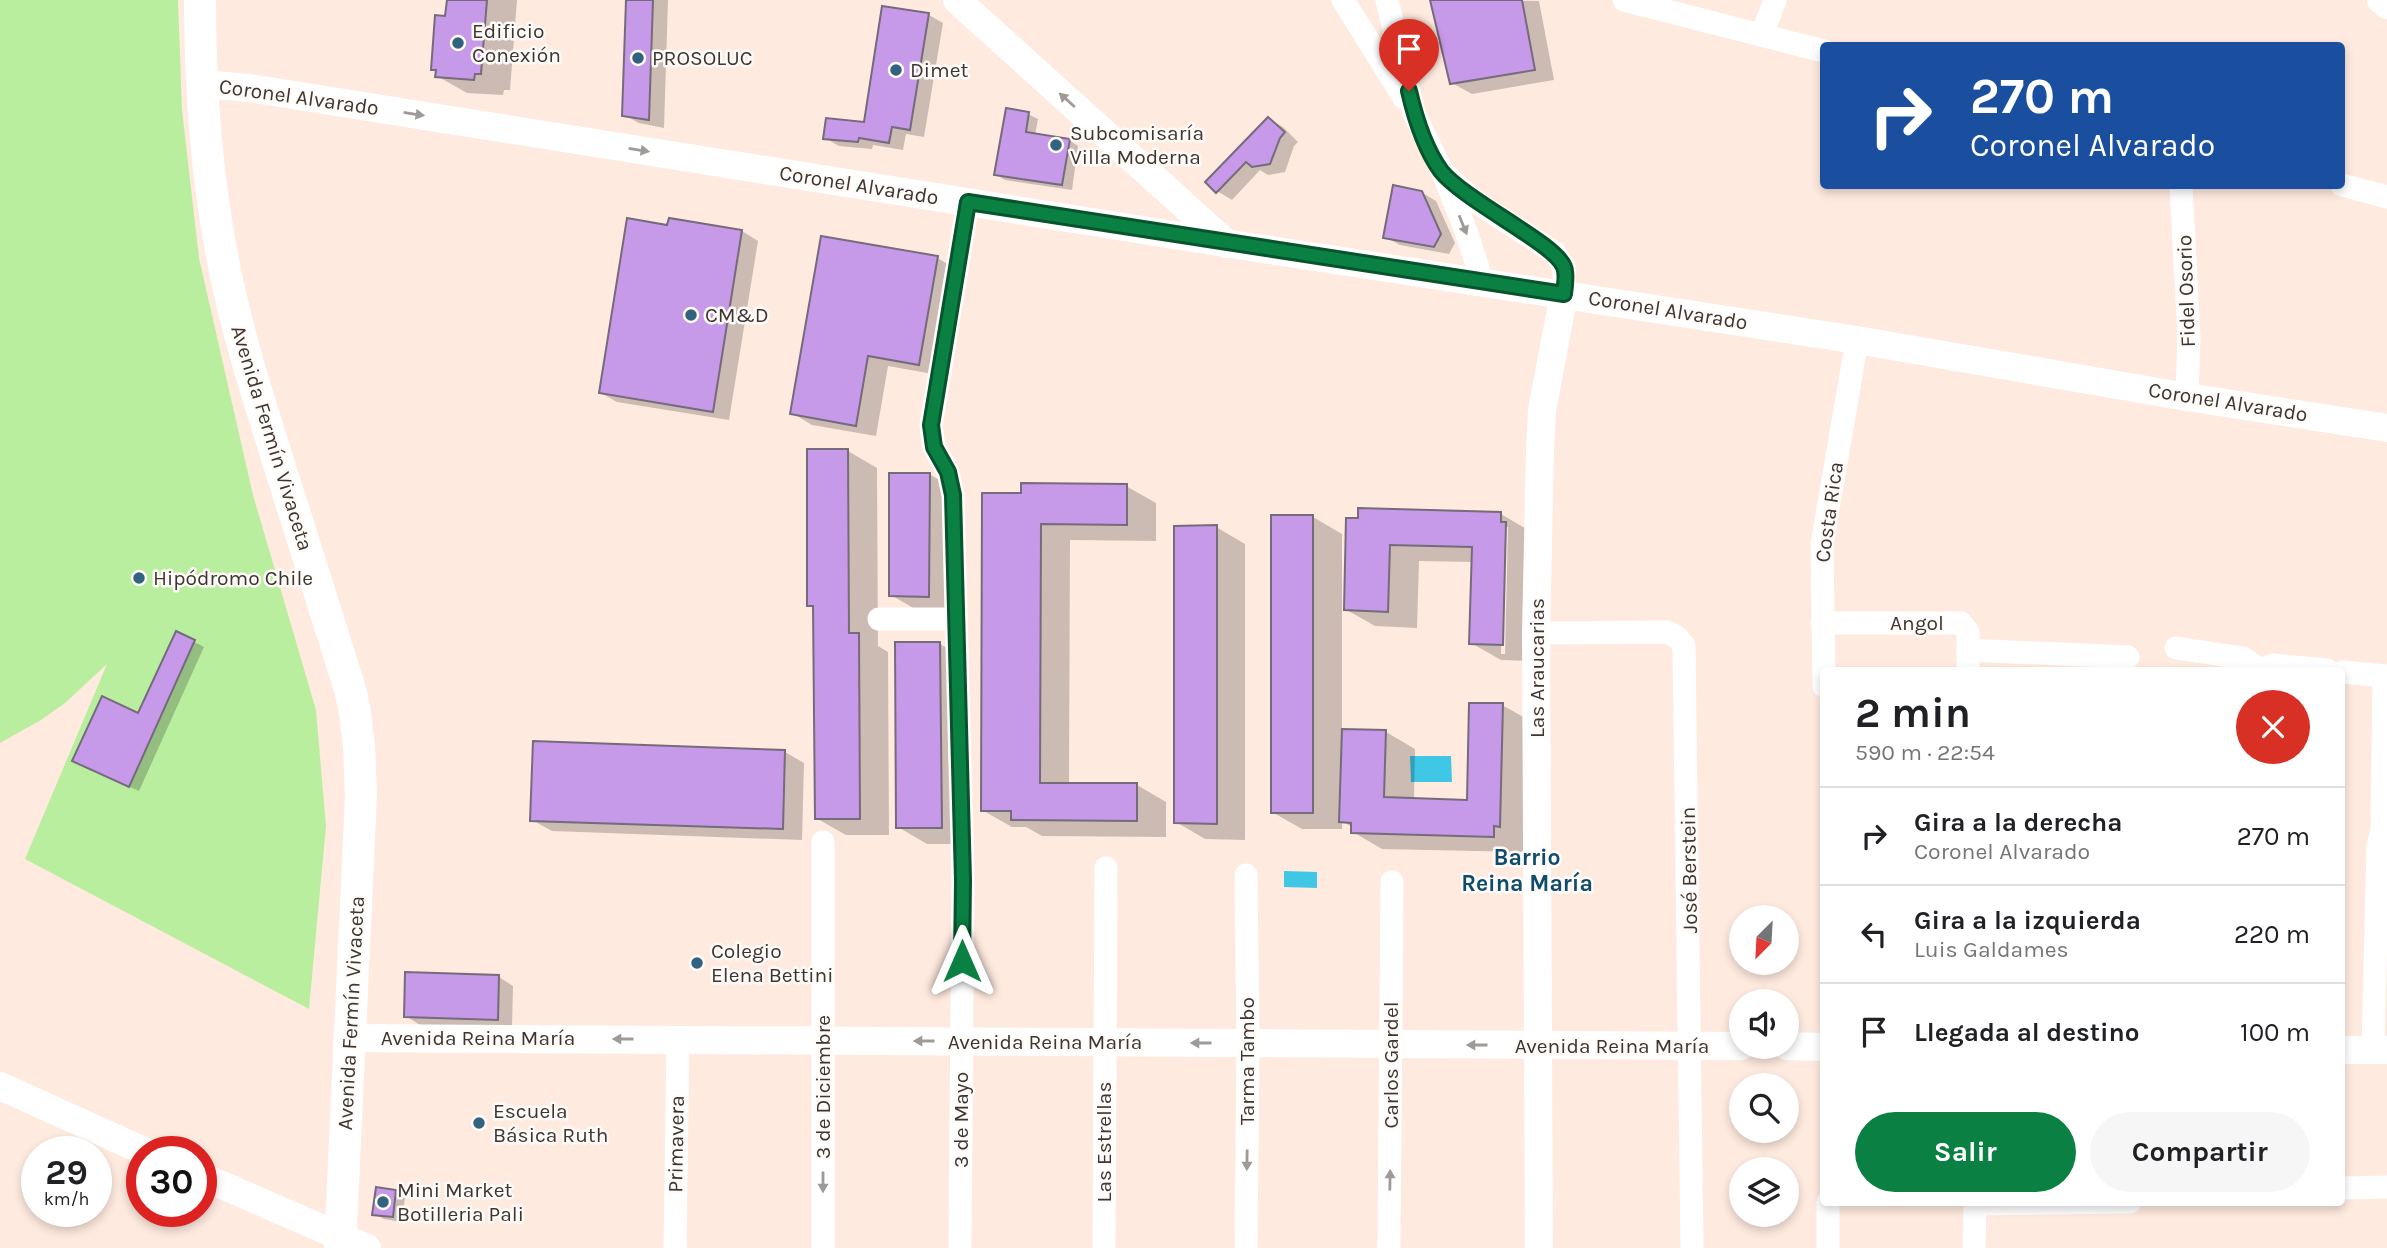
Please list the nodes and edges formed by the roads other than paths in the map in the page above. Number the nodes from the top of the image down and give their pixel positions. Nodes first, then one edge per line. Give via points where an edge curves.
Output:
1 (200, 0) edge
2 (957, 0) edge
3 (1343, 0) edge
4 (1387, 0) edge
5 (1624, 0) edge
6 (1775, 0) edge
7 (2381, 0) edge
8 (2387, 5) edge
9 (1762, 35) junction
10 (1820, 50) edge
11 (201, 84) junction
12 (1414, 113) junction
13 (1442, 171) junction
14 (2345, 186) edge
15 (2180, 189) edge
16 (1167, 191) junction
17 (2387, 197) edge
18 (968, 202) junction
19 (1155, 232) junction
20 (1227, 244) junction
21 (1478, 281) junction
22 (1564, 294) junction
23 (1857, 340) junction
24 (2187, 397) junction
25 (2387, 428) edge
26 (879, 619) dead end
27 (956, 619) junction
28 (1822, 623) junction
29 (1536, 633) junction
30 (2176, 648) dead end
31 (2127, 657) dead end
32 (1968, 660) edge
33 (1823, 667) edge
34 (2255, 667) edge
35 (2267, 667) edge
36 (2295, 667) edge
37 (2345, 672) edge
38 (2385, 676) edge
39 (823, 842) dead end
40 (1106, 868) dead end
41 (1246, 875) dead end
42 (1392, 882) dead end
43 (349, 1038) junction
44 (678, 1040) junction
45 (823, 1041) junction
46 (961, 1041) junction
47 (1105, 1042) junction
48 (1248, 1043) junction
49 (1391, 1044) junction
50 (1539, 1045) junction
51 (1691, 1046) junction
52 (1729, 1046) edge
53 (1799, 1046) edge
54 (1820, 1047) edge
55 (2345, 1050) edge
56 (2380, 1050) edge
57 (0, 1086) edge
58 (126, 1143) edge
59 (217, 1183) edge
60 (2387, 1187) edge
61 (2345, 1188) edge
62 (1828, 1206) edge
63 (1975, 1206) edge
64 (349, 1245) edge
65 (675, 1248) edge
66 (822, 1248) edge
67 (960, 1248) edge
68 (1104, 1248) edge
69 (1246, 1248) edge
70 (1389, 1248) edge
71 (1539, 1248) edge
72 (1692, 1248) edge
73 (1828, 1248) edge
74 (1974, 1248) edge

1 - 11 main road, Avenida Fermín Vivaceta
16 -> 2 street
3 - 12 street
4 - 12 street
5 - 9 street
6 - 9 street
7 - 8 street
9 - 10 street
11 -> 18 street, Coronel Alvarado
11 - 43 main road, Avenida Fermín Vivaceta via 217,229 236,320 354,706 361,796
12 - 13 street
13 -> 21 street via 1475,255
13 - 22 street via 1473,200 1555,253 1564,267
14 - 17 street
15 - 24 street, Fidel Osorio via 2189,336
16 - 19 street via 1172,212
16 - 20 street
18 - 19 street, Coronel Alvarado
18 - 27 street, 3 de Mayo via 931,425 934,447 948,472 953,495
19 - 20 street, Coronel Alvarado
20 - 21 street, Coronel Alvarado
21 - 22 street, Coronel Alvarado
22 - 23 street, Coronel Alvarado
22 - 29 street, Las Araucarias via 1540,430
23 - 24 street, Coronel Alvarado
23 - 28 street, Costa Rica via 1823,534
24 - 25 street, Coronel Alvarado
26 - 27 street
27 - 46 street, 3 de Mayo via 963,880
28 - 32 street, Angol via 1961,623 1968,632
28 - 33 street, Costa Rica
29 - 50 street, Las Araucarias
29 - 51 street, José Berstein via 1667,632 1684,646
30 - 34 street via 2244,658
31 - 32 street
35 - 36 street
37 - 38 street
38 - 56 street via 2378,846
39 - 45 street, 3 de Diciembre
40 - 47 street, Las Estrellas
41 - 48 street, Tarma Tambo
42 - 49 street, Carlos Gardel
44 -> 43 street, Avenida Reina María
43 - 64 main road, Avenida Fermín Vivaceta
44 - 45 street, Avenida Reina María
44 - 65 street, Primavera
46 -> 45 street, Avenida Reina María
45 -> 66 street, 3 de Diciembre
46 - 47 street, Avenida Reina María
46 - 67 street, 3 de Mayo
48 -> 47 street, Avenida Reina María
47 - 68 street, Las Estrellas
48 - 49 street, Avenida Reina María
48 -> 69 street, Tarma Tambo
50 -> 49 street, Avenida Reina María
70 -> 49 street, Carlos Gardel
50 - 51 street, Avenida Reina María
50 - 71 street, Las Araucarias
51 - 52 street, Avenida Reina María
51 - 72 street, José Berstein
53 - 54 street
55 - 56 street
57 - 58 street
59 - 64 street
60 - 61 street
62 - 73 street
63 - 74 street

